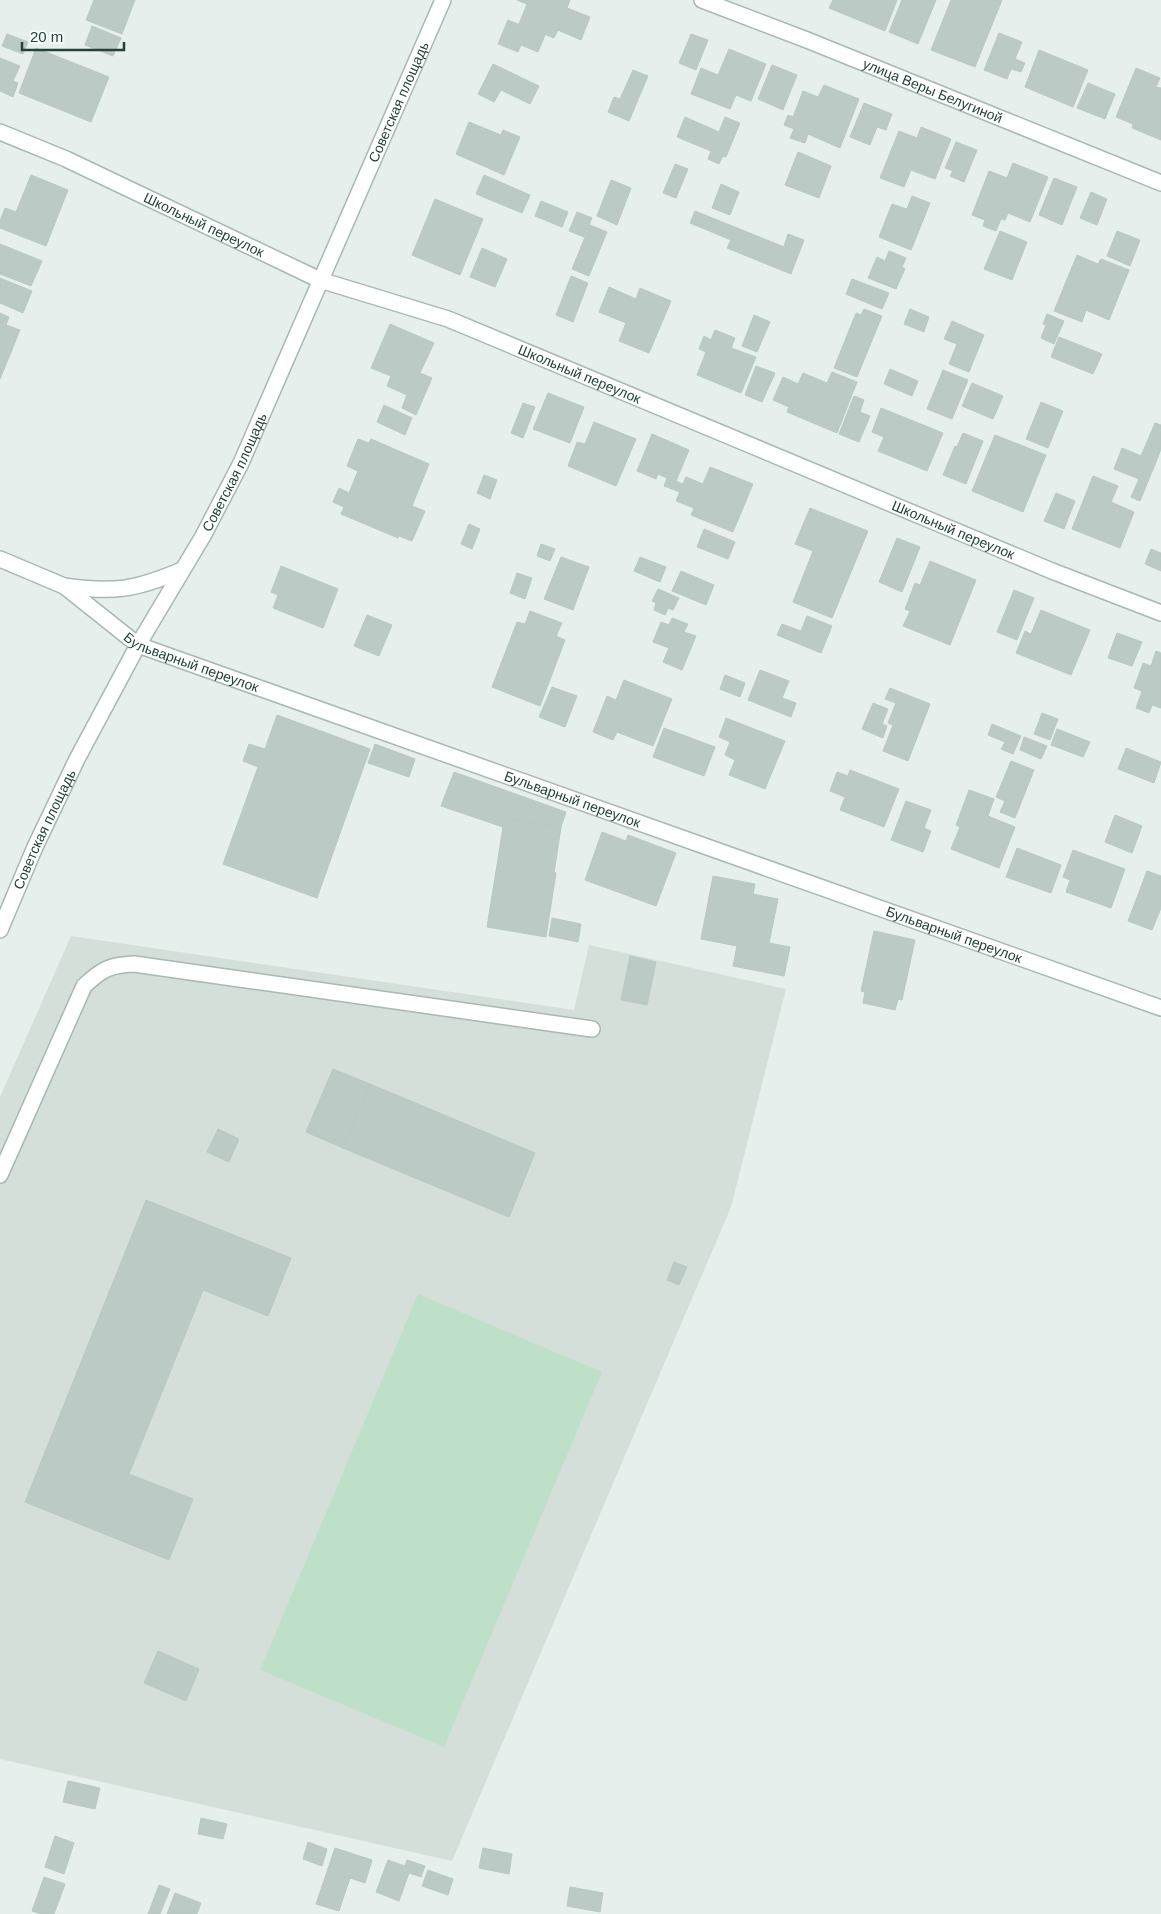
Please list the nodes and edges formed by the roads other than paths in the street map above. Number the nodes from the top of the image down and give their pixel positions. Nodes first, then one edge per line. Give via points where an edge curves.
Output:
1 (443, 0) edge
2 (702, 0) edge
3 (0, 132) edge
4 (1161, 182) edge
5 (320, 280) junction
6 (0, 559) edge
7 (182, 570) junction
8 (64, 586) junction
9 (1161, 614) edge
10 (138, 645) junction
11 (0, 930) edge
12 (1161, 1008) edge
13 (592, 1030) dead end
14 (0, 1175) edge

1 - 5 street, Советская площадь
2 - 4 street, улица Веры Белугиной
3 - 5 street, Школьный переулок
5 - 7 street, Советская площадь via 241,463
5 - 9 street, Школьный переулок via 457,323
6 - 8 street, Бульварный переулок
7 - 8 street via 150,584 122,590 96,591
7 - 10 street, Советская площадь
8 - 10 street, Бульварный переулок
10 - 11 street, Советская площадь via 73,767
10 - 12 street, Бульварный переулок
13 - 14 street via 134,964 116,965 100,971 84,986

